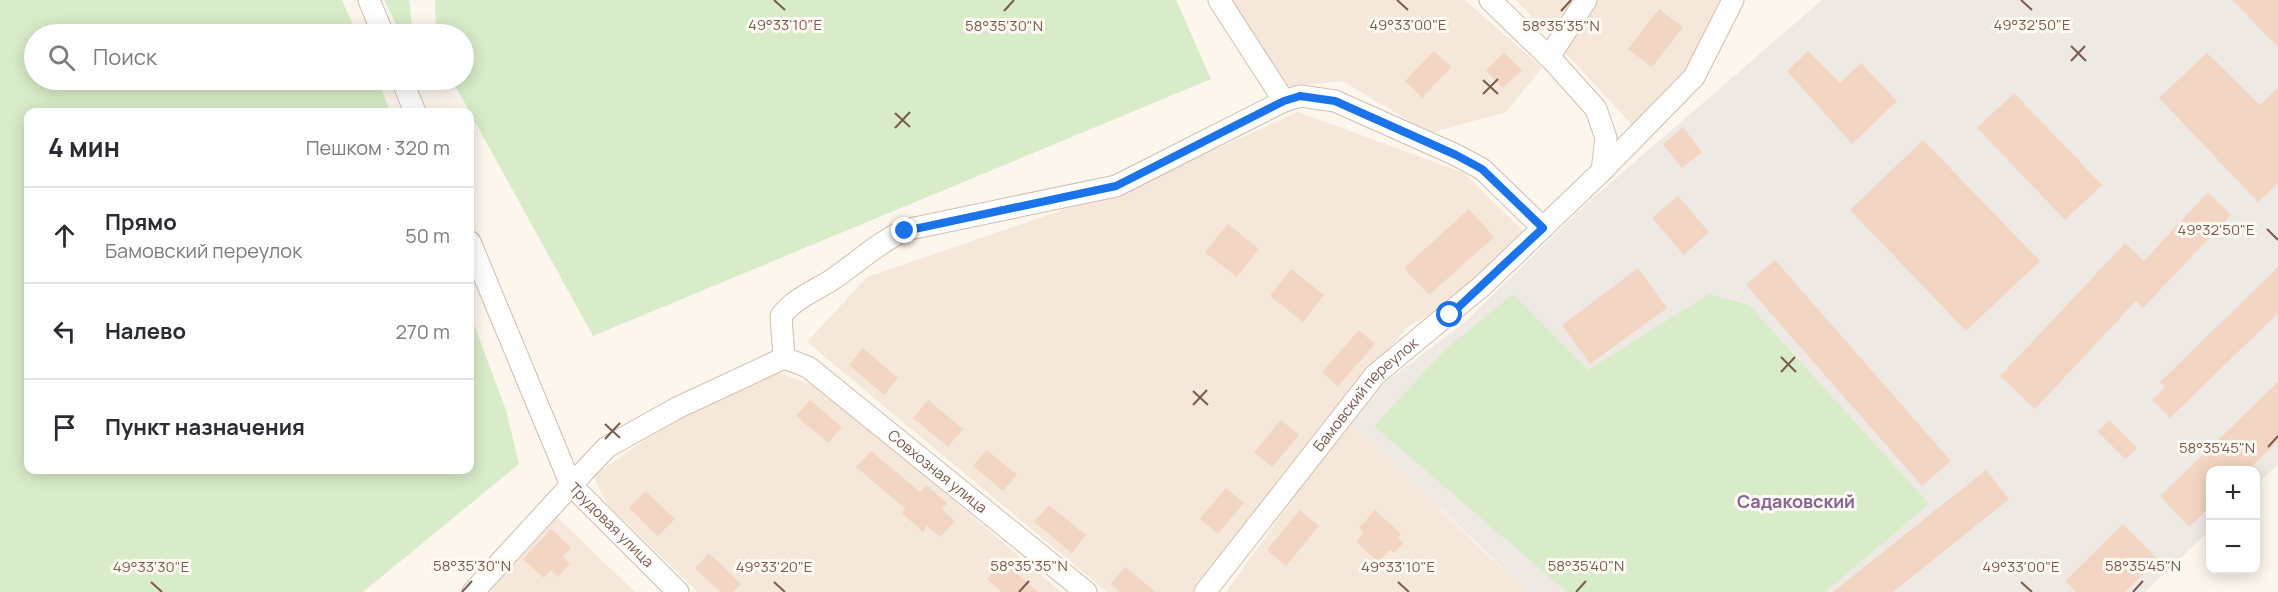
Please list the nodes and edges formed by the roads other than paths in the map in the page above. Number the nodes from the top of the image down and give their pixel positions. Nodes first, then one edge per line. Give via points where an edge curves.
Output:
1 (369, 0) edge
2 (1220, 0) edge
3 (1490, 0) edge
4 (1586, 0) edge
5 (1733, 0) edge
6 (379, 24) edge
7 (1549, 57) junction
8 (406, 90) edge
9 (1284, 101) junction
10 (414, 108) edge
11 (1602, 171) junction
12 (1543, 228) junction
13 (474, 252) edge
14 (784, 358) junction
15 (571, 485) junction
16 (473, 592) edge
17 (678, 592) edge
18 (1086, 592) edge
19 (1205, 592) edge

1 - 6 street
2 - 9 street
3 - 7 street
4 - 7 street
5 - 11 street, Бамовский переулок via 1694,77
7 - 11 street via 1596,109 1606,138
8 - 10 street
9 - 12 street via 1300,96 1335,101 1456,155 1482,169
9 - 14 street via 1116,186 890,237 831,280 791,303 781,316
11 - 12 street, Бамовский переулок
12 - 19 street, Бамовский переулок via 1450,315 1375,375
13 - 15 street
14 - 15 street via 677,408 608,447
14 - 18 street, Совхозная улица via 808,367
15 - 16 street, Трудовая улица
15 - 17 street, Трудовая улица

